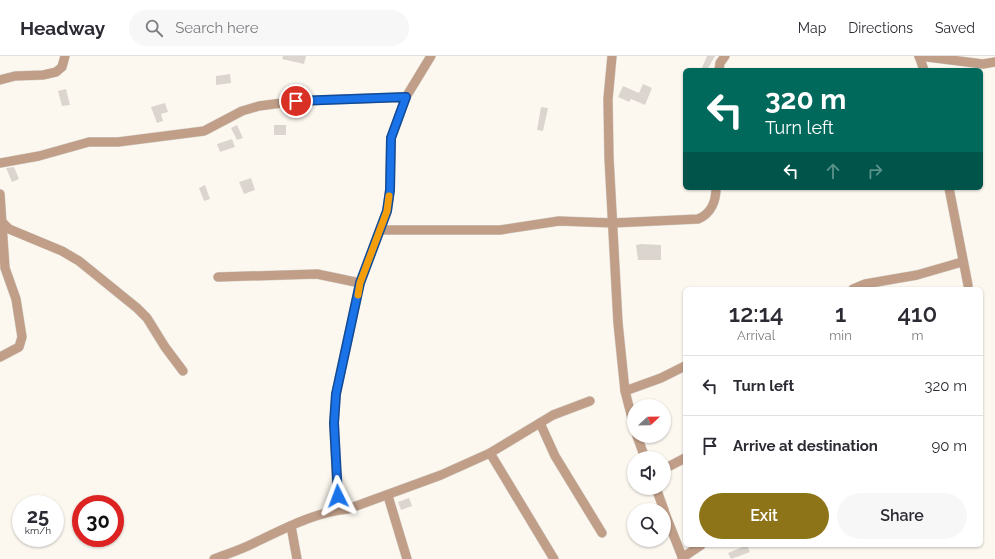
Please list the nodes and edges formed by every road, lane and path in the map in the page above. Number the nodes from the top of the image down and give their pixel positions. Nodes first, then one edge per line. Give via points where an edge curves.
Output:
1 (65, 56) edge
2 (431, 56) edge
3 (612, 56) edge
4 (725, 56) edge
5 (919, 56) edge
6 (969, 59) edge
7 (995, 62) edge
8 (719, 68) edge
9 (923, 68) edge
10 (0, 80) edge
11 (406, 97) junction
12 (0, 163) edge
13 (716, 190) edge
14 (949, 190) edge
15 (0, 194) edge
16 (1, 221) junction
17 (613, 223) junction
18 (380, 230) junction
19 (962, 262) junction
20 (218, 278) dead end
21 (360, 283) junction
22 (968, 285) dead end
23 (858, 287) edge
24 (0, 358) edge
25 (683, 367) edge
26 (183, 371) dead end
27 (625, 391) junction
28 (627, 399) edge
29 (590, 401) dead end
30 (540, 423) junction
31 (490, 453) junction
32 (683, 459) edge
33 (671, 465) edge
34 (388, 496) junction
35 (338, 510) junction
36 (291, 526) junction
37 (671, 528) edge
38 (602, 533) dead end
39 (698, 547) edge
40 (683, 558) edge
41 (214, 559) edge
42 (297, 559) edge
43 (407, 559) edge
44 (554, 559) edge

1 - 10 street via 62,67 56,72
2 - 11 street
3 - 17 street via 608,98
4 - 8 street
5 - 6 street
5 - 9 street
6 - 7 street via 983,64
11 - 12 street via 296,101 260,106 242,111 204,131 118,142 88,142 39,156
11 - 18 street via 391,138 390,190 387,211
13 - 17 street via 713,205 706,216 698,220
14 - 19 street
15 - 16 street
16 - 24 street via 5,268 16,299 22,337 19,347
16 - 26 street via 10,229 79,261 137,308 147,318
17 - 18 street via 572,221 500,230
17 - 27 street via 618,323
18 - 21 street
19 - 22 street
19 - 23 street via 917,275
20 - 21 street via 317,274
21 - 35 street via 336,394 334,423
25 - 27 street
27 - 28 street
29 - 30 street via 553,415
30 - 31 street
30 - 38 street via 555,456
31 - 34 street
31 - 44 street
32 - 33 street
34 - 35 street via 348,510
34 - 43 street
35 - 36 street
36 - 41 street
36 - 42 street
37 - 40 street
39 - 40 street

